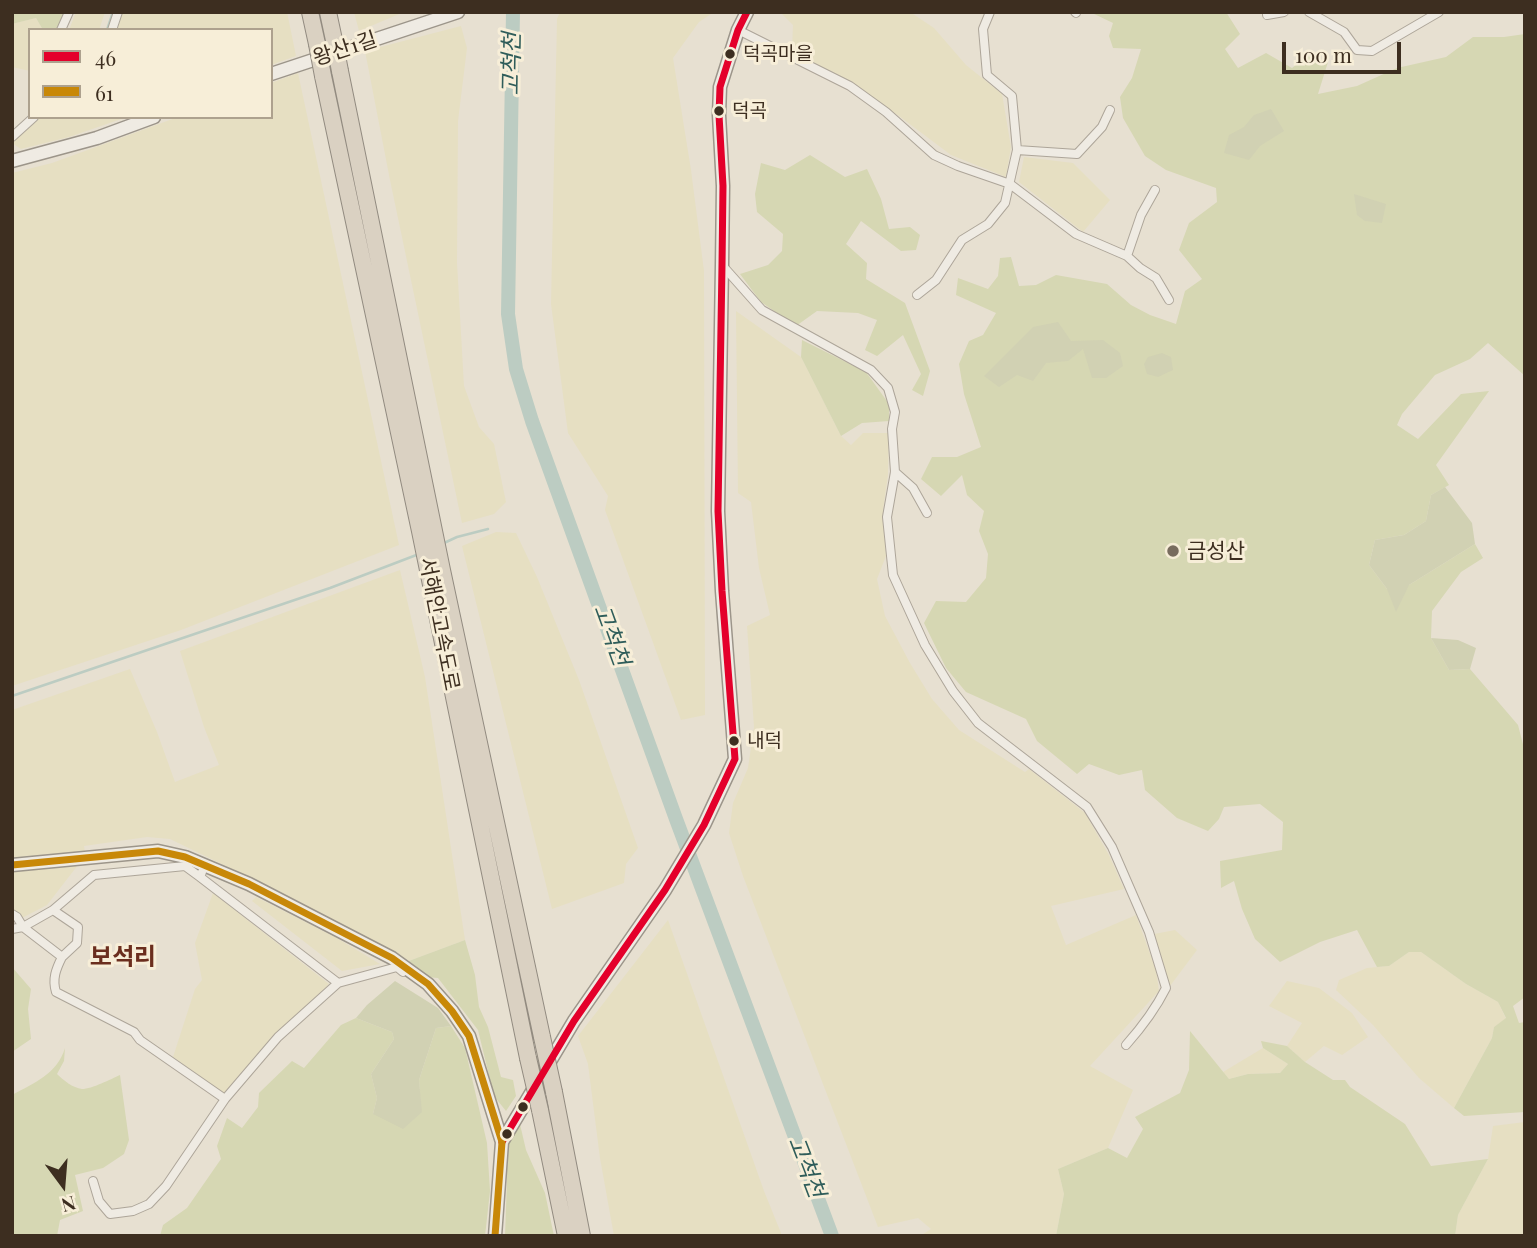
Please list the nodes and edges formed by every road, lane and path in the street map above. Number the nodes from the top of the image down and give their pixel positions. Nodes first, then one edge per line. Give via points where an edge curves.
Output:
1 (69, 12) edge
2 (310, 12) edge
3 (328, 12) edge
4 (458, 12) edge
5 (747, 12) edge
6 (990, 12) edge
7 (1284, 12) edge
8 (1309, 12) edge
9 (1440, 12) edge
10 (1267, 15) dead end
11 (62, 28) edge
12 (738, 30) junction
13 (273, 73) edge
14 (1110, 110) dead end
15 (32, 119) edge
16 (149, 119) edge
17 (12, 137) edge
18 (1017, 150) junction
19 (12, 161) edge
20 (1010, 184) junction
21 (1155, 191) dead end
22 (1127, 256) junction
23 (723, 265) junction
24 (917, 295) dead end
25 (1169, 300) dead end
26 (895, 472) junction
27 (927, 513) dead end
28 (427, 529) junction
29 (435, 572) junction
30 (185, 861) junction
31 (205, 864) junction
32 (12, 865) edge
33 (200, 877) junction
34 (53, 910) junction
35 (12, 914) edge
36 (23, 928) junction
37 (12, 929) edge
38 (62, 957) junction
39 (338, 982) junction
40 (452, 1011) junction
41 (1126, 1045) dead end
42 (225, 1099) junction
43 (502, 1142) junction
44 (93, 1181) dead end
45 (495, 1236) edge
46 (566, 1236) edge
47 (582, 1236) edge

1 - 11 street
2 - 28 highway, 서해안고속도로, bridge
3 - 28 highway, 서해안고속도로, bridge
4 - 13 main road, 왕산1길
5 - 12 main road
6 - 18 street via 984,29 987,75 1012,96
7 - 10 street
8 - 9 street via 1344,32 1357,51 1372,51
12 - 20 street via 850,86 934,155
12 - 23 main road via 720,87
14 - 18 street via 1102,127 1077,154
15 - 17 street
16 - 19 main road
18 - 20 street
20 - 22 street via 1076,234
20 - 24 street via 1005,204 988,224 962,240 936,280
21 - 22 street
22 - 25 street via 1156,278
23 - 26 street via 762,310 871,370 888,388 894,412
23 - 43 main road via 718,511 735,759 704,825 670,881 574,1021
26 - 27 street via 914,488
26 - 41 street via 887,516 893,575 925,645 978,723 1087,807 1112,847 1149,932 1166,988
28 - 29 highway, 서해안고속도로
29 - 46 highway, 서해안고속도로, bridge
29 - 47 highway, 서해안고속도로, bridge via 542,1037
30 - 31 main road
30 - 32 main road via 158,851
30 - 33 street
30 - 34 street via 94,875
31 - 33 street
31 - 40 main road via 392,958 428,984
33 - 39 street
34 - 36 street
34 - 38 street via 78,927 77,943
35 - 36 street
36 - 37 street
36 - 38 street
38 - 42 street via 55,970 56,992 134,1032
39 - 40 street via 397,967
39 - 42 street via 278,1037
40 - 43 main road via 469,1037
42 - 44 street via 149,1204 110,1214 99,1201
43 - 45 main road

